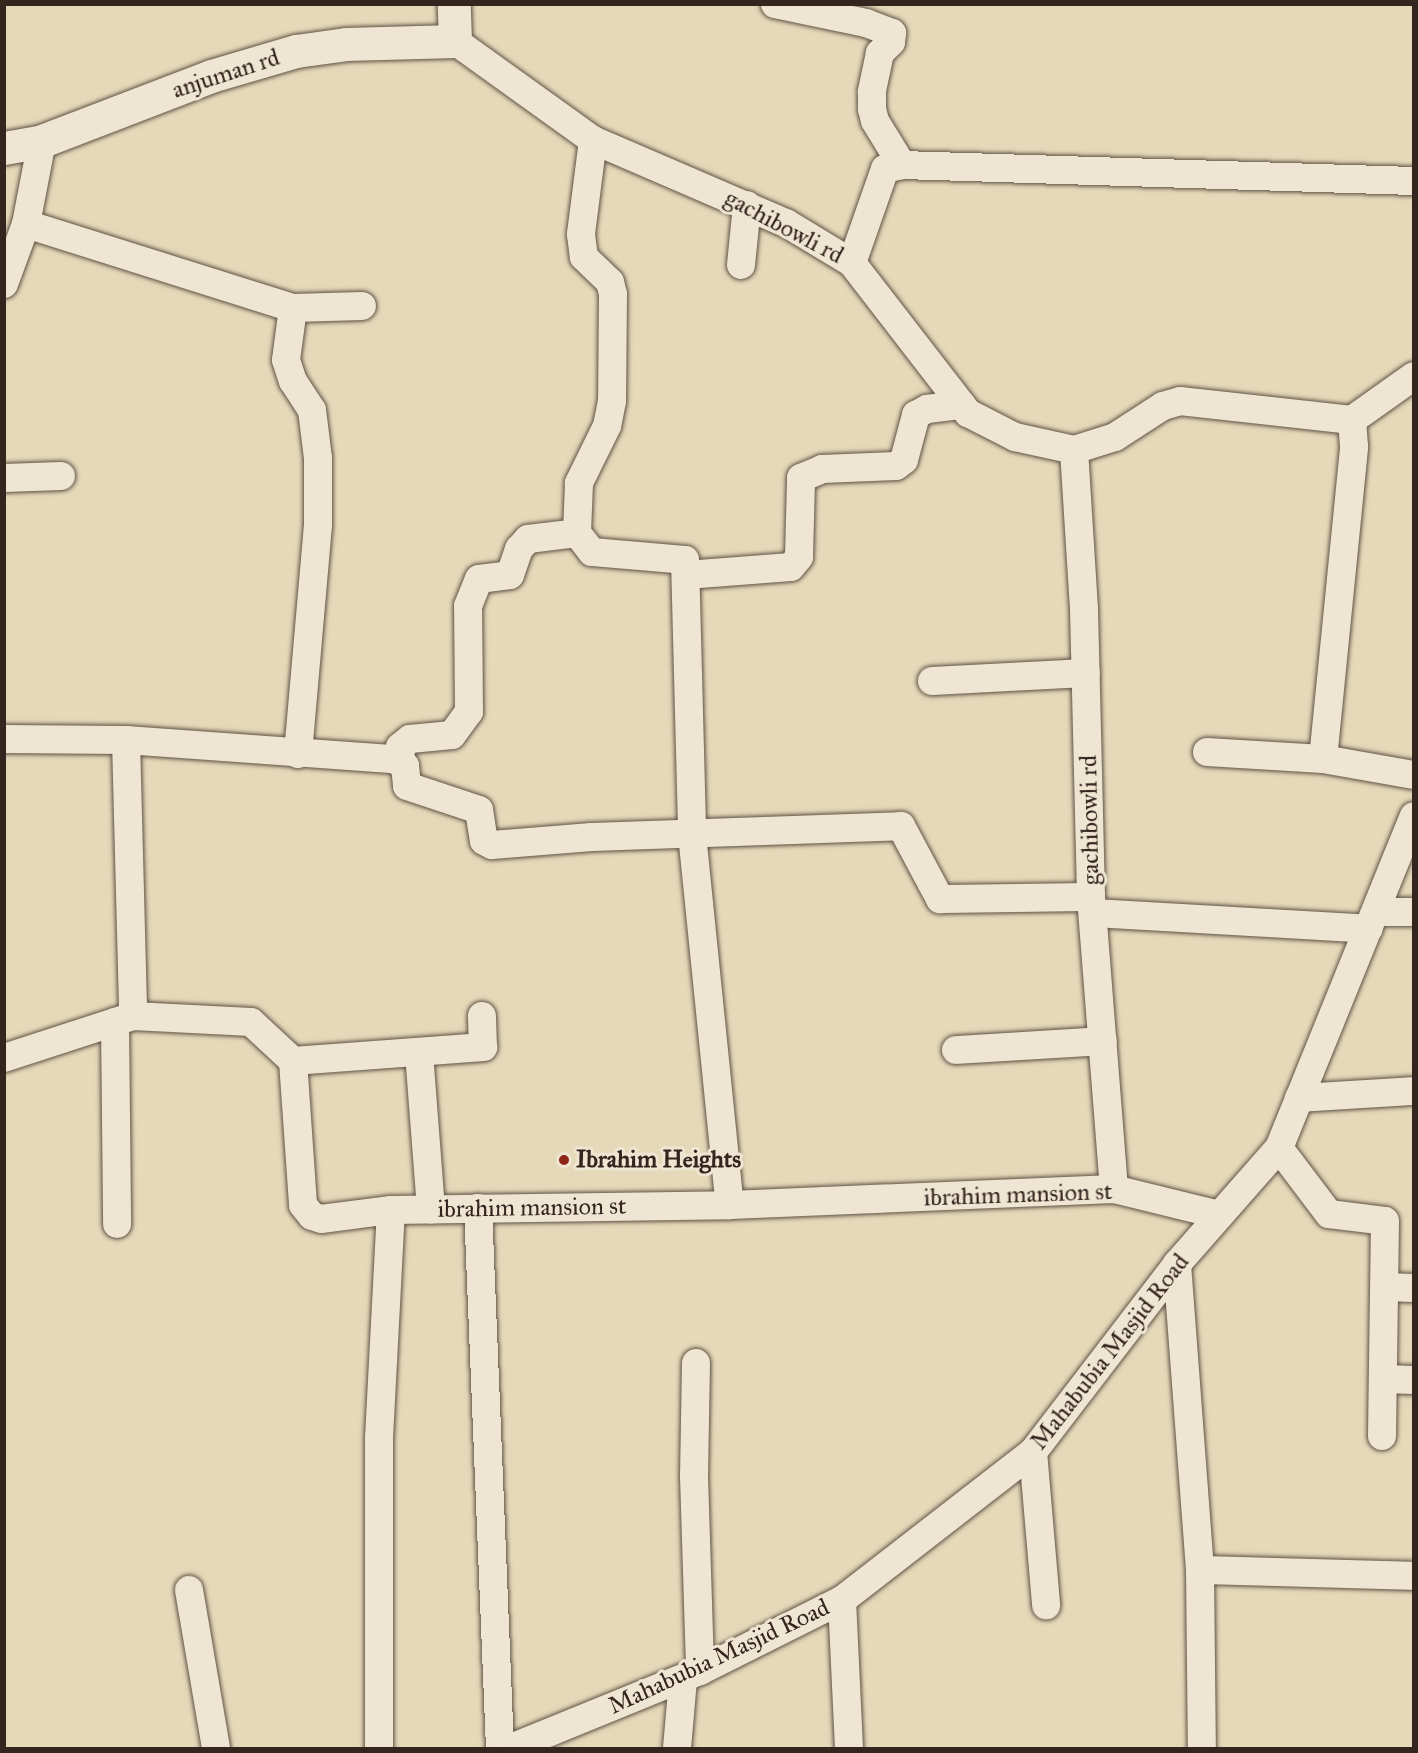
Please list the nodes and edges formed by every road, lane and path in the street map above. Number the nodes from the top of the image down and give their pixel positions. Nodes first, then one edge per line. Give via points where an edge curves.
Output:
1 (454, 4) edge
2 (793, 6) edge
3 (455, 41) junction
4 (593, 140) junction
5 (42, 141) junction
6 (4, 148) edge
7 (902, 165) junction
8 (1413, 182) edge
9 (747, 205) junction
10 (26, 224) junction
11 (852, 263) junction
12 (741, 265) dead end
13 (4, 284) edge
14 (362, 306) dead end
15 (293, 308) junction
16 (1413, 376) edge
17 (962, 405) junction
18 (1352, 420) junction
19 (1074, 450) junction
20 (61, 476) dead end
21 (4, 478) edge
22 (578, 533) junction
23 (686, 574) junction
24 (1086, 673) junction
25 (932, 681) dead end
26 (4, 739) edge
27 (126, 740) junction
28 (1207, 752) dead end
29 (298, 754) junction
30 (1323, 759) junction
31 (401, 761) junction
32 (1413, 775) edge
33 (1413, 816) edge
34 (692, 834) junction
35 (1093, 905) junction
36 (1413, 912) edge
37 (1373, 921) junction
38 (482, 1016) dead end
39 (124, 1019) junction
40 (1103, 1041) junction
41 (956, 1050) dead end
42 (418, 1053) junction
43 (4, 1058) edge
44 (293, 1061) junction
45 (1413, 1091) edge
46 (1299, 1098) junction
47 (1279, 1148) junction
48 (1114, 1189) junction
49 (730, 1205) junction
50 (478, 1208) junction
51 (391, 1210) junction
52 (431, 1210) junction
53 (1220, 1215) junction
54 (117, 1224) dead end
55 (1176, 1264) junction
56 (1385, 1287) junction
57 (1413, 1288) edge
58 (696, 1362) dead end
59 (1384, 1379) junction
60 (1413, 1380) edge
61 (1382, 1436) dead end
62 (1034, 1452) junction
63 (1200, 1570) junction
64 (1413, 1576) edge
65 (189, 1590) dead end
66 (842, 1600) junction
67 (1046, 1605) dead end
68 (692, 1675) junction
69 (216, 1749) edge
70 (379, 1749) edge
71 (500, 1749) edge
72 (510, 1749) edge
73 (677, 1749) edge
74 (849, 1749) edge
75 (1202, 1749) edge

1 - 3 street
2 - 7 street via 892,33 891,42 880,53 872,110
3 - 4 street, gachibowli rd
3 - 5 street, anjuman rd via 346,44 296,51 211,76
4 - 9 street, gachibowli rd
4 - 22 street via 581,234 584,258 610,282 613,294 612,401 607,426 579,483
5 - 6 street, anjuman rd
5 - 10 street
7 - 8 street
7 - 11 street via 885,169
9 - 11 street, gachibowli rd via 786,223
9 - 12 street
10 - 13 street
10 - 15 street
11 - 17 street, gachibowli rd
14 - 15 street
15 - 29 street via 286,360 293,381 312,410 318,458 318,525
16 - 18 street
17 - 19 street, gachibowli rd via 968,413 1015,437
17 - 23 street via 927,409 916,415 904,460 896,466 822,469 801,478 799,557 791,567
18 - 19 street via 1180,401 1163,406 1115,437
18 - 30 street via 1354,447
19 - 24 street, gachibowli rd
20 - 21 street
22 - 23 street via 592,552 686,560
22 - 31 street via 528,539 519,549 510,575 479,579 468,606 469,712 452,735 410,739 400,747
23 - 34 street
24 - 25 street
24 - 35 street, gachibowli rd
26 - 27 street
27 - 29 street
27 - 39 street
28 - 30 street
29 - 31 street
30 - 32 street
31 - 34 street via 407,786 479,810 487,845
33 - 37 street, Mahabubia Masjid Road
34 - 35 street via 901,826 939,900
34 - 49 street
35 - 37 street
35 - 40 street, gachibowli rd
36 - 37 street
37 - 46 street, Mahabubia Masjid Road
38 - 42 street via 483,1047
39 - 43 street
39 - 44 street via 251,1022
39 - 54 street
40 - 41 street
40 - 48 street, gachibowli rd
42 - 44 street
42 - 52 street
44 - 51 street, ibrahim mansion st via 306,1211 321,1218
45 - 46 street
46 - 47 street, Mahabubia Masjid Road
47 - 53 street, Mahabubia Masjid Road
47 - 56 street via 1329,1214 1384,1221
48 - 49 street, ibrahim mansion st
48 - 53 street, ibrahim mansion st
49 - 50 street, ibrahim mansion st
50 - 52 street, ibrahim mansion st
50 - 71 street
51 - 52 street, ibrahim mansion st
51 - 70 street via 379,1438
53 - 55 street, Mahabubia Masjid Road
55 - 62 street, Mahabubia Masjid Road
55 - 63 street
56 - 57 street
56 - 59 street
58 - 68 street
59 - 60 street
59 - 61 street
62 - 66 street, Mahabubia Masjid Road
62 - 67 street
63 - 64 street
63 - 75 street
65 - 69 street
66 - 68 street, Mahabubia Masjid Road
66 - 74 street
68 - 72 street, Mahabubia Masjid Road
68 - 73 street

